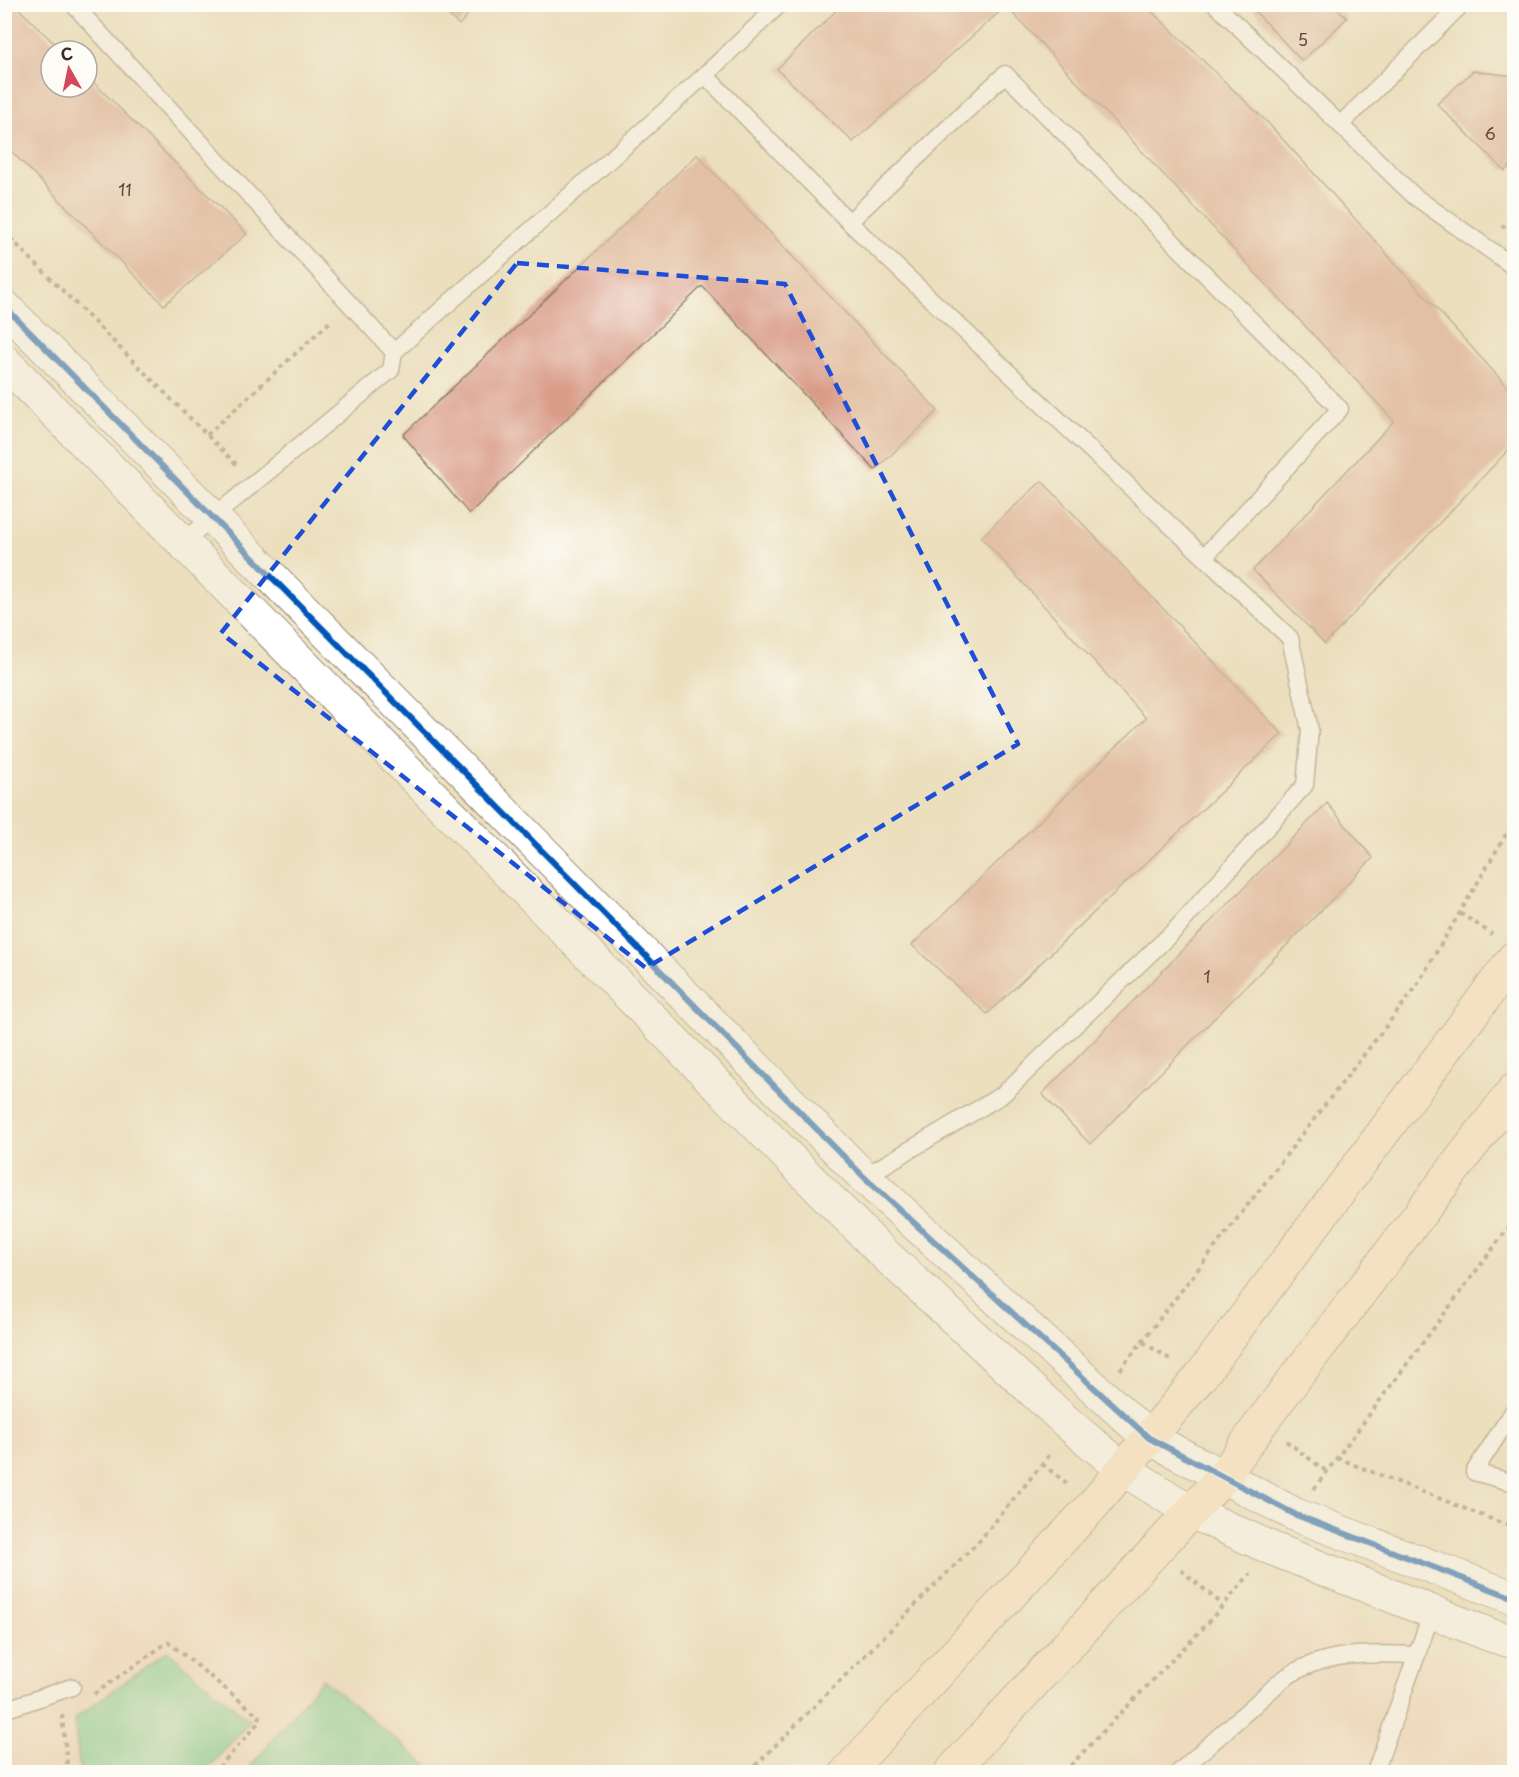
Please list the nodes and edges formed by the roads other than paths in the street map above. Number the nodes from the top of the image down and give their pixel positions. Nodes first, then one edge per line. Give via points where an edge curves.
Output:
1 (73, 4) edge
2 (780, 4) edge
3 (1215, 4) edge
4 (1462, 4) edge
5 (705, 75) junction
6 (1341, 124) junction
7 (849, 222) junction
8 (1515, 267) edge
9 (4, 306) edge
10 (394, 352) junction
11 (4, 361) edge
12 (212, 517) junction
13 (183, 542) junction
14 (1205, 556) junction
15 (1505, 948) edge
16 (1515, 1090) edge
17 (864, 1177) junction
18 (1515, 1410) edge
19 (1149, 1438) junction
20 (1123, 1469) junction
21 (1223, 1477) junction
22 (1515, 1483) edge
23 (1191, 1511) junction
24 (1515, 1598) edge
25 (1432, 1612) junction
26 (1515, 1642) edge
27 (1417, 1655) junction
28 (72, 1687) dead end
29 (4, 1710) edge
30 (847, 1773) edge
31 (951, 1773) edge
32 (1179, 1773) edge
33 (1375, 1773) edge

1 - 10 lane
2 - 5 lane
3 - 6 lane
4 - 6 lane
5 - 7 lane
5 - 10 lane
6 - 8 lane via 1414,196
7 - 14 lane
7 - 14 lane via 1005,74 1340,409
9 - 12 street
10 - 12 lane via 391,370
11 - 13 street
12 - 13 lane
12 - 17 street
13 - 20 street via 879,1249
14 - 17 lane via 1290,638 1310,730 1305,785 1176,929 1002,1095
15 - 19 main road via 1200,1377
16 - 21 main road
17 - 19 street
18 - 22 lane via 1474,1472
19 - 20 main road
19 - 21 street
20 - 23 street
20 - 30 main road
21 - 23 main road
21 - 24 street via 1296,1515
23 - 25 street via 1273,1549
23 - 31 main road
25 - 26 street
25 - 27 lane
27 - 32 lane via 1344,1656 1297,1669
27 - 33 lane
28 - 29 lane

